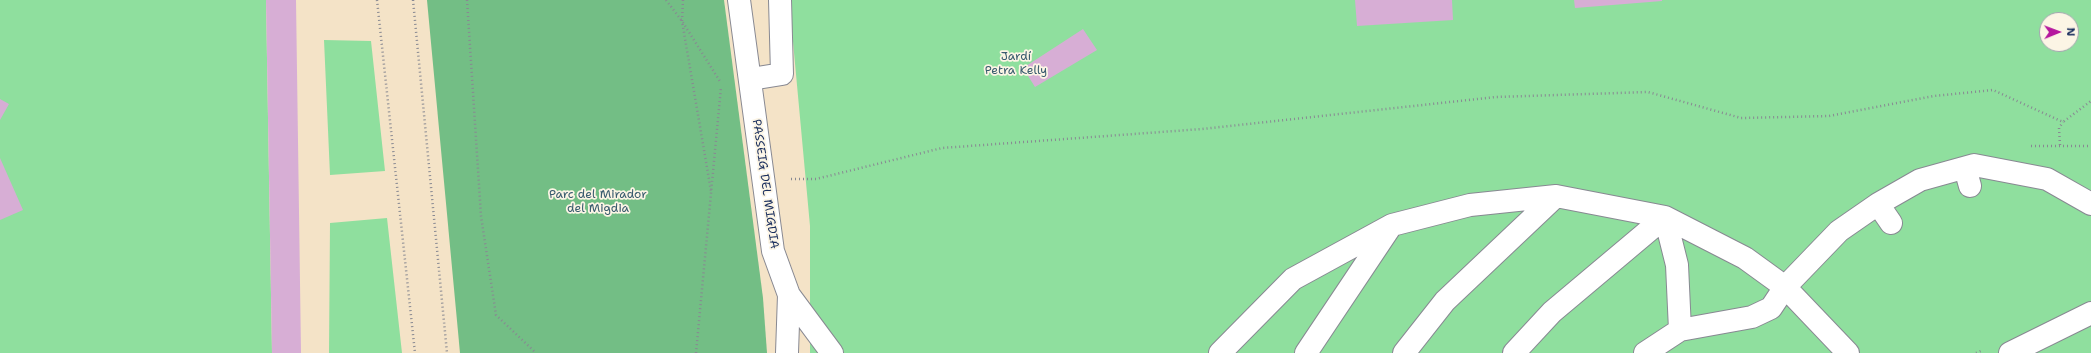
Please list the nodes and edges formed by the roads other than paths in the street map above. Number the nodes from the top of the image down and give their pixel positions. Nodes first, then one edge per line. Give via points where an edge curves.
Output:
1 (740, 0) edge
2 (780, 0) edge
3 (750, 78) junction
4 (1556, 196) junction
5 (1878, 204) junction
6 (2091, 204) edge
7 (1666, 217) junction
8 (1891, 223) dead end
9 (1392, 225) junction
10 (1785, 287) junction
11 (789, 295) junction
12 (2091, 312) edge
13 (1680, 330) junction
14 (786, 353) edge
15 (832, 353) edge
16 (1220, 353) edge
17 (1306, 353) edge
18 (1404, 353) edge
19 (1514, 353) edge
20 (1645, 353) edge
21 (1848, 353) edge
22 (2010, 353) edge

1 - 3 street, PASSEIG DEL MIGDIA
2 - 3 street via 782,74
3 - 11 street, PASSEIG DEL MIGDIA via 773,251
4 - 7 street
4 - 9 street via 1470,205
4 - 18 street via 1445,301
5 - 6 street via 1920,180 1968,177 1974,165 2047,179
5 - 8 street
5 - 10 street via 1839,231
7 - 10 street via 1745,258
7 - 13 street via 1677,265
7 - 19 street via 1552,312
9 - 16 street via 1293,279
9 - 17 street
10 - 13 street via 1771,308 1752,317
10 - 21 street
11 - 14 street
11 - 15 street, PASSEIG DEL MIGDIA
12 - 22 street
13 - 20 street

